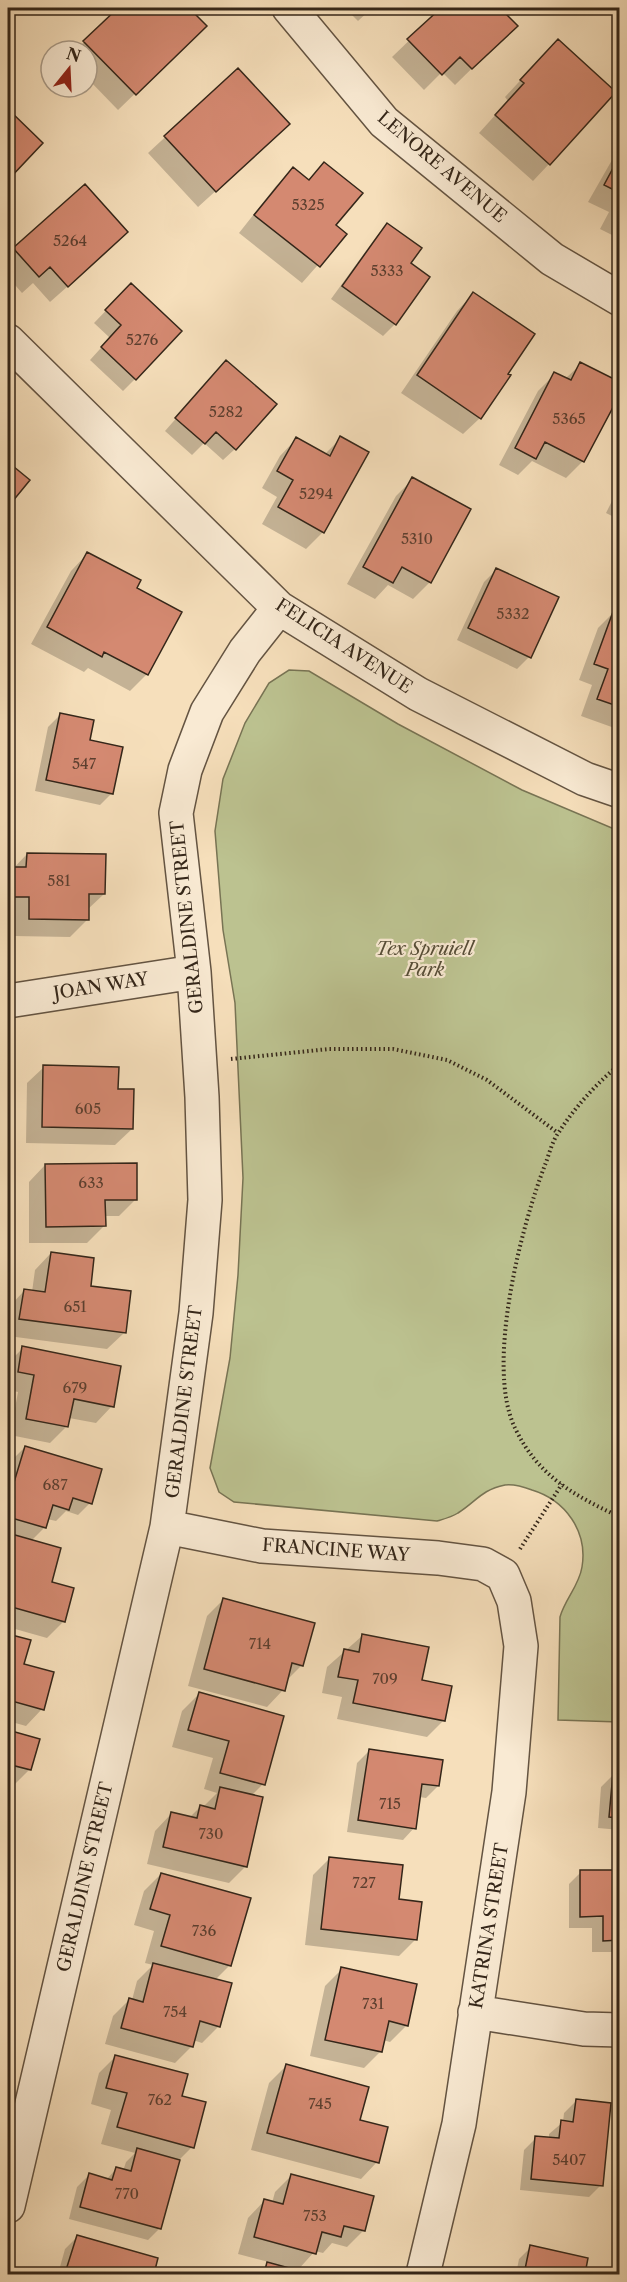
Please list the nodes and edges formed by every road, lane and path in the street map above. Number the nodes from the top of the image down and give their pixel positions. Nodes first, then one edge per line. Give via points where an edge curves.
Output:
1 (289, 8) edge
2 (620, 298) edge
3 (8, 341) edge
4 (279, 608) junction
5 (620, 791) edge
6 (194, 972) junction
7 (8, 1000) edge
8 (200, 1063) junction
9 (620, 1064) edge
10 (558, 1133) junction
11 (562, 1484) junction
12 (620, 1517) edge
13 (167, 1527) junction
14 (503, 1575) junction
15 (475, 2012) junction
16 (620, 2030) edge
17 (8, 2206) edge
18 (423, 2274) edge

1 - 2 street, LENORE AVENUE via 384,122 552,259
3 - 4 street, FELICIA AVENUE
4 - 5 street, FELICIA AVENUE via 418,694 585,779
4 - 6 street, GERALDINE STREET via 245,651 207,712 185,770 176,813
6 - 7 street, JOAN WAY
6 - 8 street, GERALDINE STREET
8 - 10 path via 329,1049 393,1049 447,1060 487,1080
8 - 13 street, GERALDINE STREET via 205,1200 196,1313
9 - 10 path via 584,1099
10 - 11 path via 531,1201 514,1270 504,1383 514,1426 537,1465
11 - 12 path via 581,1499
11 - 14 path
13 - 14 street, FRANCINE WAY via 262,1546 483,1564
13 - 17 street, GERALDINE STREET
14 - 15 street, KATRINA STREET via 514,1601 521,1646 509,1792
15 - 16 street via 584,2029
15 - 18 street, KATRINA STREET via 459,2124

